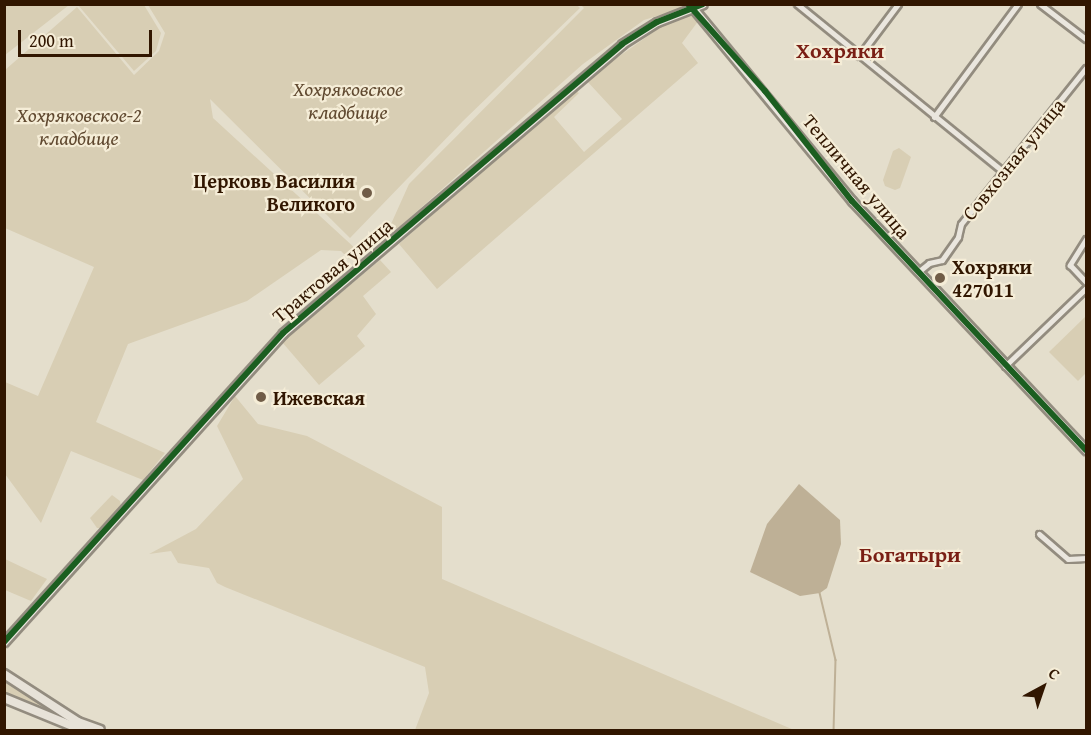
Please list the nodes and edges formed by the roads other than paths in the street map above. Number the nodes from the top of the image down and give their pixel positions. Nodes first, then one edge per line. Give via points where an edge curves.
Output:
1 (703, 4) edge
2 (797, 4) edge
3 (898, 4) edge
4 (1018, 4) edge
5 (1040, 4) edge
6 (691, 6) edge
7 (1086, 39) edge
8 (859, 56) junction
9 (1086, 68) edge
10 (934, 117) junction
11 (1004, 172) junction
12 (1086, 239) edge
13 (918, 272) junction
14 (1086, 282) edge
15 (1086, 288) edge
16 (1005, 366) junction
17 (1086, 450) edge
18 (1039, 534) dead end
19 (1086, 558) edge
20 (4, 642) edge
21 (4, 674) edge
22 (4, 698) edge
23 (82, 730) edge
24 (100, 730) edge

1 - 6 street, Трактовая улица
2 - 8 street
3 - 8 street
4 - 10 street
5 - 7 street
6 - 13 street, Тепличная улица via 790,122 820,165
6 - 20 street, Трактовая улица via 657,22 614,51 283,333
8 - 10 street
9 - 11 street, Совхозная улица
10 - 11 street
11 - 13 street, Совхозная улица via 961,224 958,237 942,260 929,263
12 - 14 street via 1070,265
13 - 16 street, Тепличная улица
15 - 16 street
16 - 17 street, Тепличная улица
18 - 19 street via 1068,559
21 - 24 main road via 78,722
22 - 23 main road

